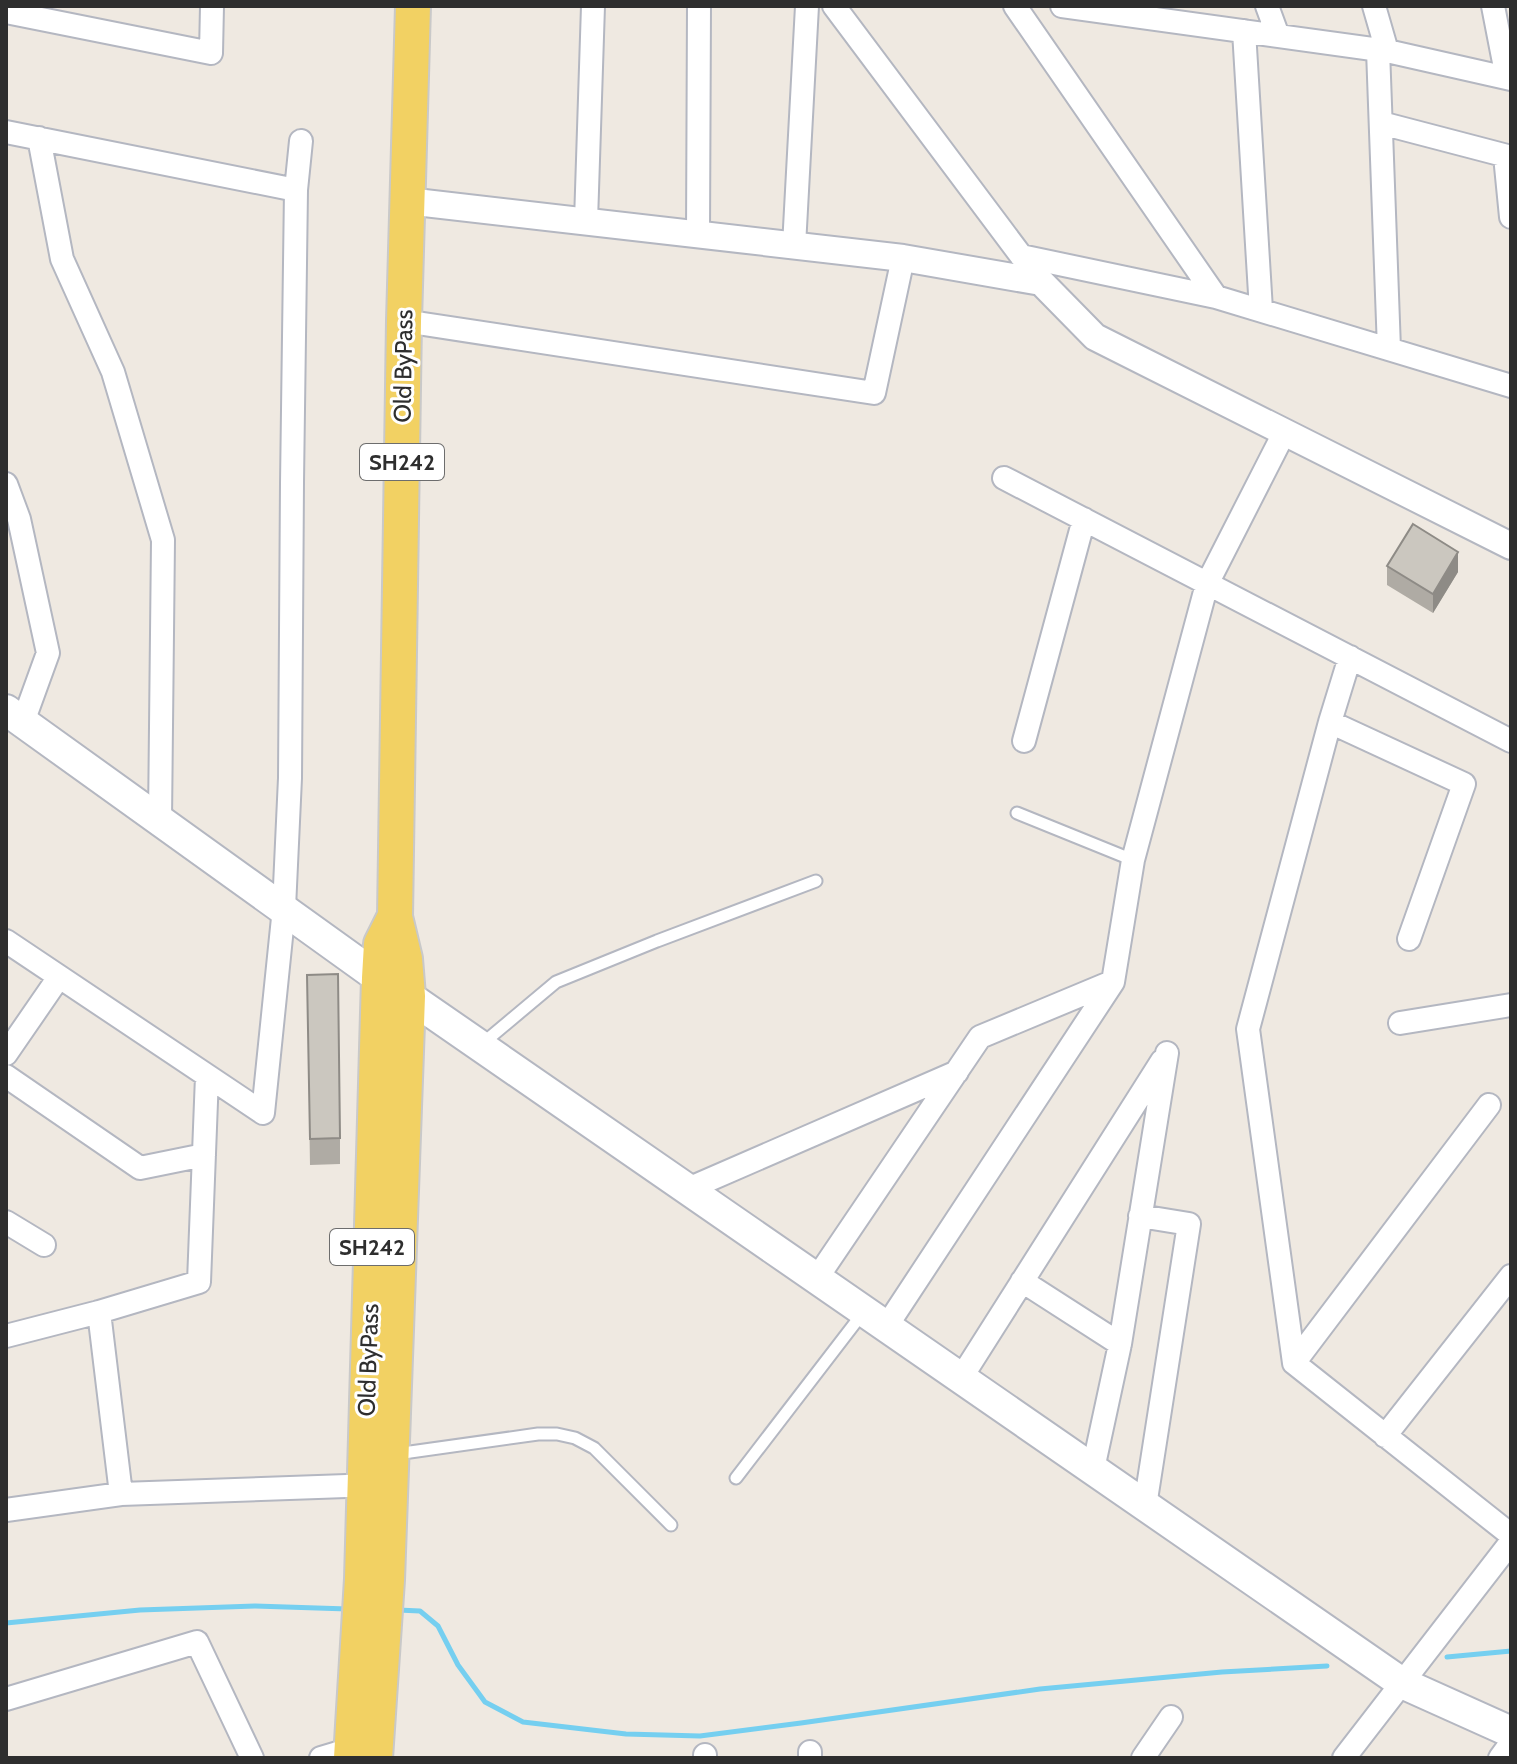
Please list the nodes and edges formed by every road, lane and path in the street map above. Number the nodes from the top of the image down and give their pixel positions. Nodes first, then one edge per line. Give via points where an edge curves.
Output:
1 (212, 6) edge
2 (413, 6) edge
3 (593, 6) edge
4 (699, 6) edge
5 (807, 6) edge
6 (834, 6) edge
7 (1015, 6) edge
8 (1062, 6) edge
9 (1267, 6) edge
10 (1374, 6) edge
11 (1493, 6) edge
12 (6, 12) edge
13 (32, 12) edge
14 (1244, 31) junction
15 (1278, 36) junction
16 (1383, 51) junction
17 (1509, 79) edge
18 (1381, 123) junction
19 (6, 132) edge
20 (39, 138) junction
21 (301, 141) dead end
22 (1508, 156) edge
23 (296, 190) junction
24 (407, 201) junction
25 (1511, 217) edge
26 (586, 221) junction
27 (698, 235) junction
28 (794, 246) junction
29 (1021, 256) junction
30 (903, 258) junction
31 (1041, 282) junction
32 (1216, 297) junction
33 (1261, 310) junction
34 (404, 321) junction
35 (1389, 349) junction
36 (1511, 386) edge
37 (1284, 433) junction
38 (1004, 478) dead end
39 (6, 484) edge
40 (1084, 519) junction
41 (1511, 546) edge
42 (1207, 584) junction
43 (1350, 657) junction
44 (14, 716) edge
45 (1330, 722) junction
46 (1024, 741) dead end
47 (1511, 741) edge
48 (1017, 813) dead end
49 (160, 820) junction
50 (1133, 860) junction
51 (816, 881) dead end
52 (284, 908) junction
53 (1409, 939) dead end
54 (6, 941) edge
55 (59, 977) junction
56 (1113, 982) junction
57 (394, 987) junction
58 (1511, 1005) edge
59 (1400, 1023) dead end
60 (480, 1046) junction
61 (6, 1054) edge
62 (957, 1072) junction
63 (6, 1076) edge
64 (207, 1076) junction
65 (1489, 1105) dead end
66 (204, 1155) junction
67 (688, 1189) junction
68 (1140, 1216) junction
69 (6, 1222) edge
70 (44, 1245) dead end
71 (1511, 1276) edge
72 (817, 1278) junction
73 (1022, 1281) junction
74 (99, 1312) junction
75 (875, 1319) junction
76 (6, 1336) edge
77 (1120, 1344) junction
78 (1294, 1363) junction
79 (961, 1378) junction
80 (1385, 1436) junction
81 (1093, 1469) junction
82 (382, 1475) junction
83 (736, 1478) dead end
84 (121, 1494) junction
85 (1145, 1506) junction
86 (6, 1510) edge
87 (671, 1525) dead end
88 (1511, 1535) edge
89 (1511, 1542) edge
90 (1402, 1683) junction
91 (6, 1699) edge
92 (1171, 1717) dead end
93 (1511, 1732) edge
94 (1511, 1743) edge
95 (350, 1756) edge
96 (252, 1758) edge
97 (1143, 1758) edge
98 (1344, 1758) edge
99 (1500, 1758) edge

1 - 13 street via 211,53
2 - 24 main road, Old ByPass / SH242
3 - 26 street
4 - 27 street
5 - 28 street
6 - 29 street
7 - 32 street
8 - 14 street
9 - 15 street
10 - 16 street
11 - 17 street
12 - 13 street
14 - 15 street
14 - 33 street
15 - 16 street
16 - 17 street
16 - 18 street
18 - 22 street
18 - 35 street
19 - 20 street
20 - 23 street
20 - 49 street via 62,259 113,372 163,540
21 - 23 street
22 - 25 street
23 - 52 street
24 - 26 street
24 - 34 main road, Old ByPass / SH242
26 - 27 street
27 - 28 street
28 - 30 street
29 - 31 street
29 - 32 street
30 - 31 street
30 - 34 street via 874,393
31 - 37 street via 1095,337
32 - 33 street
33 - 35 street
34 - 57 main road, Old ByPass / SH242 via 395,917 381,944
35 - 36 street
37 - 41 street
37 - 42 street
38 - 40 street
39 - 44 street via 19,519 48,653
40 - 42 street
40 - 46 street
42 - 43 street
42 - 50 street
43 - 45 street
43 - 47 street
44 - 49 main road
45 - 53 street via 1464,784
45 - 78 street via 1248,1029
48 - 50 lane
49 - 52 main road
50 - 56 street
51 - 60 lane via 556,982
52 - 57 main road
52 - 64 street via 263,1113
54 - 55 street
55 - 61 street
55 - 64 street
56 - 62 street via 980,1037
56 - 75 street
57 - 60 main road
57 - 82 main road, Old ByPass / SH242
58 - 59 street
60 - 67 main road
62 - 67 street
62 - 72 street
63 - 66 street via 140,1168
64 - 66 street
65 - 78 street
66 - 74 street via 199,1282
67 - 72 main road
68 - 73 street via 1167,1053
68 - 77 street
68 - 85 street via 1189,1224
69 - 70 street
71 - 80 street
72 - 75 main road
73 - 77 street
73 - 79 street
74 - 76 street
74 - 84 street
75 - 79 main road
75 - 83 lane
77 - 81 street
78 - 80 street
79 - 81 main road
80 - 88 street
81 - 85 main road
82 - 84 street
82 - 87 lane via 538,1434 557,1434 594,1448
82 - 95 main road, Old ByPass / SH242 via 371,1643
84 - 86 street
85 - 90 main road
89 - 90 street
90 - 93 main road
90 - 98 street
91 - 96 street via 197,1642
92 - 97 street
94 - 99 street

